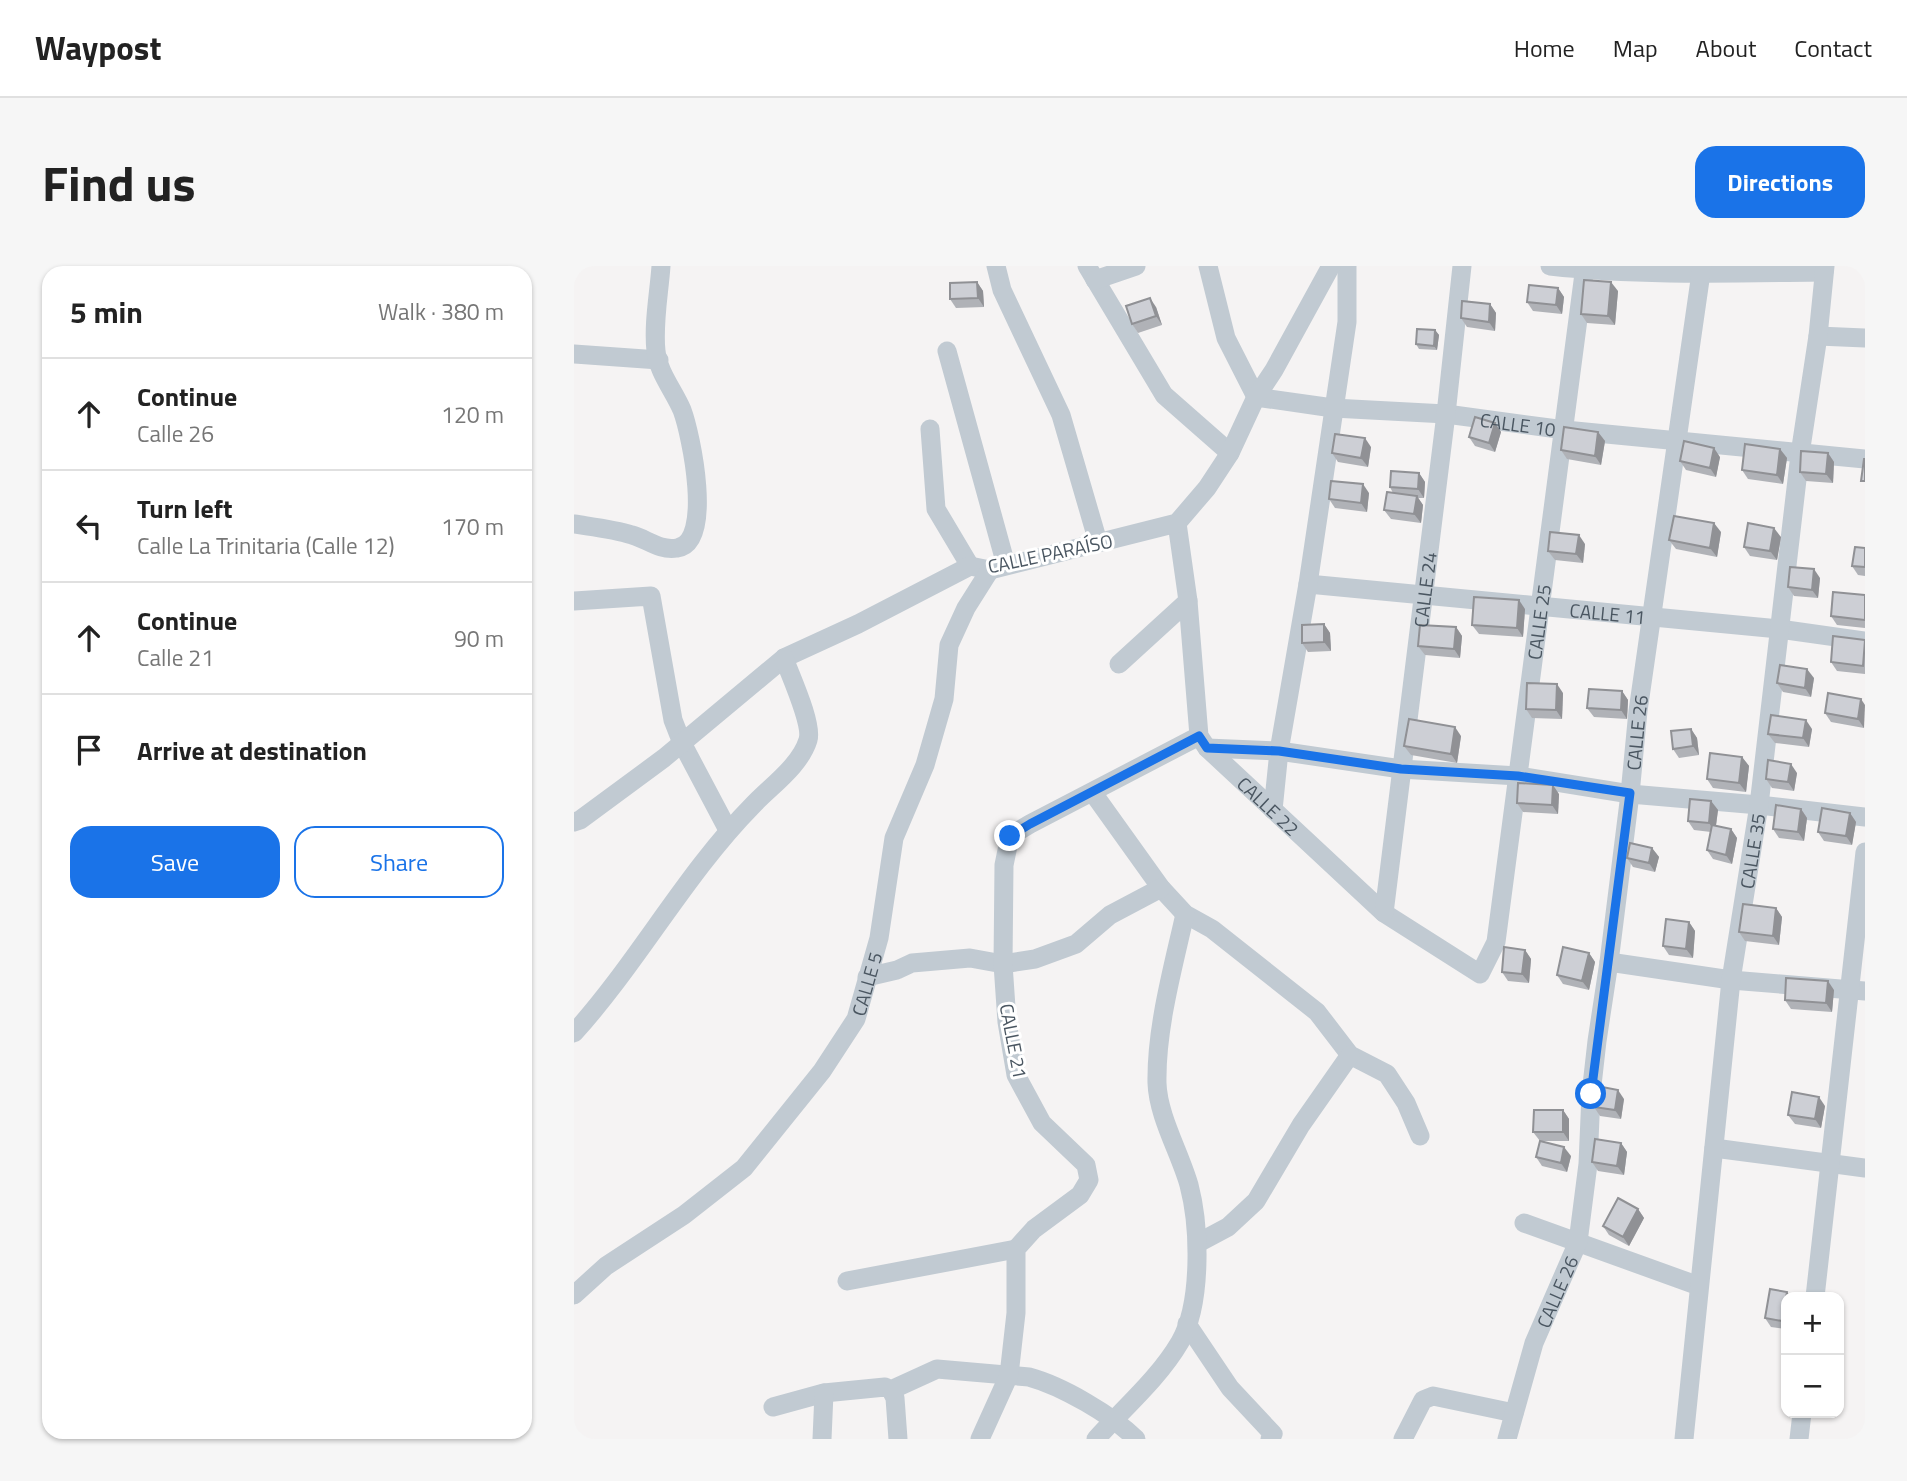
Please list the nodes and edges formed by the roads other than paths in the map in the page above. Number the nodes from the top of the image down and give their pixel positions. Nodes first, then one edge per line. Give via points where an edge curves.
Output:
1 (661, 266) edge
2 (996, 266) edge
3 (1136, 266) edge
4 (1208, 266) edge
5 (1331, 266) edge
6 (1347, 266) edge
7 (1462, 266) edge
8 (1550, 266) edge
9 (1585, 268) edge
10 (1825, 269) edge
11 (1701, 270) edge
12 (1091, 273) edge
13 (1818, 336) junction
14 (1865, 338) edge
15 (947, 351) dead end
16 (574, 354) edge
17 (659, 360) junction
18 (1256, 397) junction
19 (1333, 408) junction
20 (1446, 414) junction
21 (930, 429) dead end
22 (1565, 430) junction
23 (1676, 441) junction
24 (1230, 453) junction
25 (1800, 454) junction
26 (1865, 459) edge
27 (1177, 523) junction
28 (574, 524) edge
29 (1098, 542) junction
30 (970, 566) junction
31 (998, 567) junction
32 (1308, 584) junction
33 (1424, 596) junction
34 (574, 601) edge
35 (1188, 601) junction
36 (1539, 606) junction
37 (1652, 617) junction
38 (1779, 629) junction
39 (1865, 641) edge
40 (784, 658) junction
41 (1119, 664) dead end
42 (1203, 742) junction
43 (682, 743) junction
44 (1279, 751) junction
45 (1401, 769) junction
46 (1518, 776) junction
47 (1093, 793) junction
48 (1630, 793) junction
49 (1759, 804) junction
50 (1273, 810) junction
51 (1865, 817) edge
52 (574, 822) edge
53 (727, 830) junction
54 (1865, 852) edge
55 (1161, 888) junction
56 (1384, 913) junction
57 (1185, 914) junction
58 (1609, 962) junction
59 (1003, 964) junction
60 (1479, 974) joint
61 (867, 977) junction
62 (1731, 980) junction
63 (1857, 990) edge
64 (574, 1032) edge
65 (1350, 1055) junction
66 (1420, 1136) dead end
67 (1714, 1148) junction
68 (1830, 1161) junction
69 (1865, 1168) edge
70 (1524, 1223) dead end
71 (1578, 1242) junction
72 (1198, 1243) junction
73 (1016, 1249) junction
74 (846, 1281) dead end
75 (1699, 1286) junction
76 (1816, 1292) edge
77 (574, 1295) edge
78 (1187, 1324) junction
79 (1009, 1375) junction
80 (891, 1390) junction
81 (824, 1393) junction
82 (773, 1407) dead end
83 (1514, 1413) junction
84 (1801, 1418) edge
85 (1114, 1419) junction
86 (822, 1439) edge
87 (898, 1439) edge
88 (980, 1439) edge
89 (1096, 1439) edge
90 (1136, 1439) edge
91 (1270, 1439) edge
92 (1403, 1439) edge
93 (1507, 1439) edge
94 (1685, 1439) edge
95 (1799, 1439) edge

1 - 17 street via 656,334
2 - 29 street via 1002,290 1061,415
3 - 12 street
4 - 18 street via 1226,338
5 - 18 street
6 - 19 street via 1347,322
7 - 20 street, CALLE 24
8 - 9 street
9 - 11 street
9 - 22 street, CALLE 25
10 - 11 street
10 - 13 street, CALLE 35
11 - 23 street, CALLE 26
12 - 24 street via 1164,395
13 - 14 street
13 - 25 street, CALLE 35
15 - 31 street
16 - 17 street
17 - 28 street via 682,411 697,488 696,528 688,543 663,549 633,535
18 - 19 street, CALLE 10
18 - 24 street
19 - 20 street, CALLE 10
19 - 32 street
20 - 22 street, CALLE 10
20 - 33 street, CALLE 24
21 - 30 street via 936,509
22 - 23 street, CALLE 10
22 - 36 street, CALLE 25
23 - 25 street, CALLE 10
23 - 37 street, CALLE 26
24 - 27 street
25 - 26 street, CALLE 10
25 - 38 street, CALLE 35
27 - 29 street, CALLE PARAÍSO
27 - 35 street
29 - 31 street, CALLE PARAÍSO
30 - 31 street, CALLE PARAÍSO
30 - 40 street, CALLE PARAÍSO
31 - 61 street, CALLE 5 via 966,608 949,645 944,699 925,765 894,838 879,938
32 - 33 street, CALLE 11
32 - 44 street
33 - 36 street, CALLE 11
33 - 45 street, CALLE 24
34 - 43 street via 652,596 673,720
35 - 41 street
35 - 42 street
36 - 37 street, CALLE 11
36 - 46 street, CALLE 25
37 - 38 street, CALLE 11
37 - 48 street, CALLE 26
38 - 39 street, CALLE 11
38 - 49 street, CALLE 35
40 - 43 street, CALLE PARAÍSO
40 - 53 street via 805,713 809,738 798,759
42 - 44 street
42 - 47 street, CALLE 21
42 - 50 street, CALLE 22
43 - 52 street, CALLE PARAÍSO
43 - 53 street
44 - 45 street
44 - 50 street
45 - 46 street
45 - 56 street, CALLE 24
46 - 48 street
46 - 60 street, CALLE 25 via 1496,942
47 - 55 street
47 - 59 street, CALLE 21 via 1010,836 1004,865
48 - 49 street
48 - 58 street, CALLE 26
49 - 51 street
49 - 62 street, CALLE 35
50 - 56 street, CALLE 22
53 - 64 street via 597,1008
54 - 63 street
55 - 57 street
55 - 59 street via 1110,915 1076,944 1035,959
56 - 60 street, CALLE 22
57 - 65 street via 1212,929 1317,1012
57 - 72 street via 1168,994 1157,1085 1189,1186
58 - 62 street
58 - 71 street, CALLE 26
59 - 61 street via 970,958 912,963
59 - 73 street, CALLE 21 via 1016,1075 1042,1123 1086,1165 1090,1180 1080,1195 1034,1229
61 - 77 street, CALLE 5 via 856,1019 822,1071 744,1168 606,1266
62 - 63 street
62 - 67 street, CALLE 35
63 - 68 street
65 - 66 street via 1387,1074
65 - 72 street via 1256,1201 1228,1227
67 - 68 street
67 - 75 street, CALLE 35
68 - 69 street
68 - 76 street
70 - 71 street
71 - 75 street
71 - 83 street, CALLE 26 via 1534,1343
72 - 78 street via 1195,1293
73 - 74 street
73 - 79 street via 1016,1313
75 - 94 street, CALLE 35
78 - 85 street via 1163,1367
78 - 91 street via 1230,1388 1273,1434
79 - 80 street via 937,1369
79 - 85 street via 1044,1381
79 - 88 street
80 - 81 street
80 - 87 street
81 - 82 street
81 - 86 street
83 - 92 street via 1433,1396 1423,1400
83 - 93 street, CALLE 26
84 - 95 street
85 - 89 street
85 - 90 street

